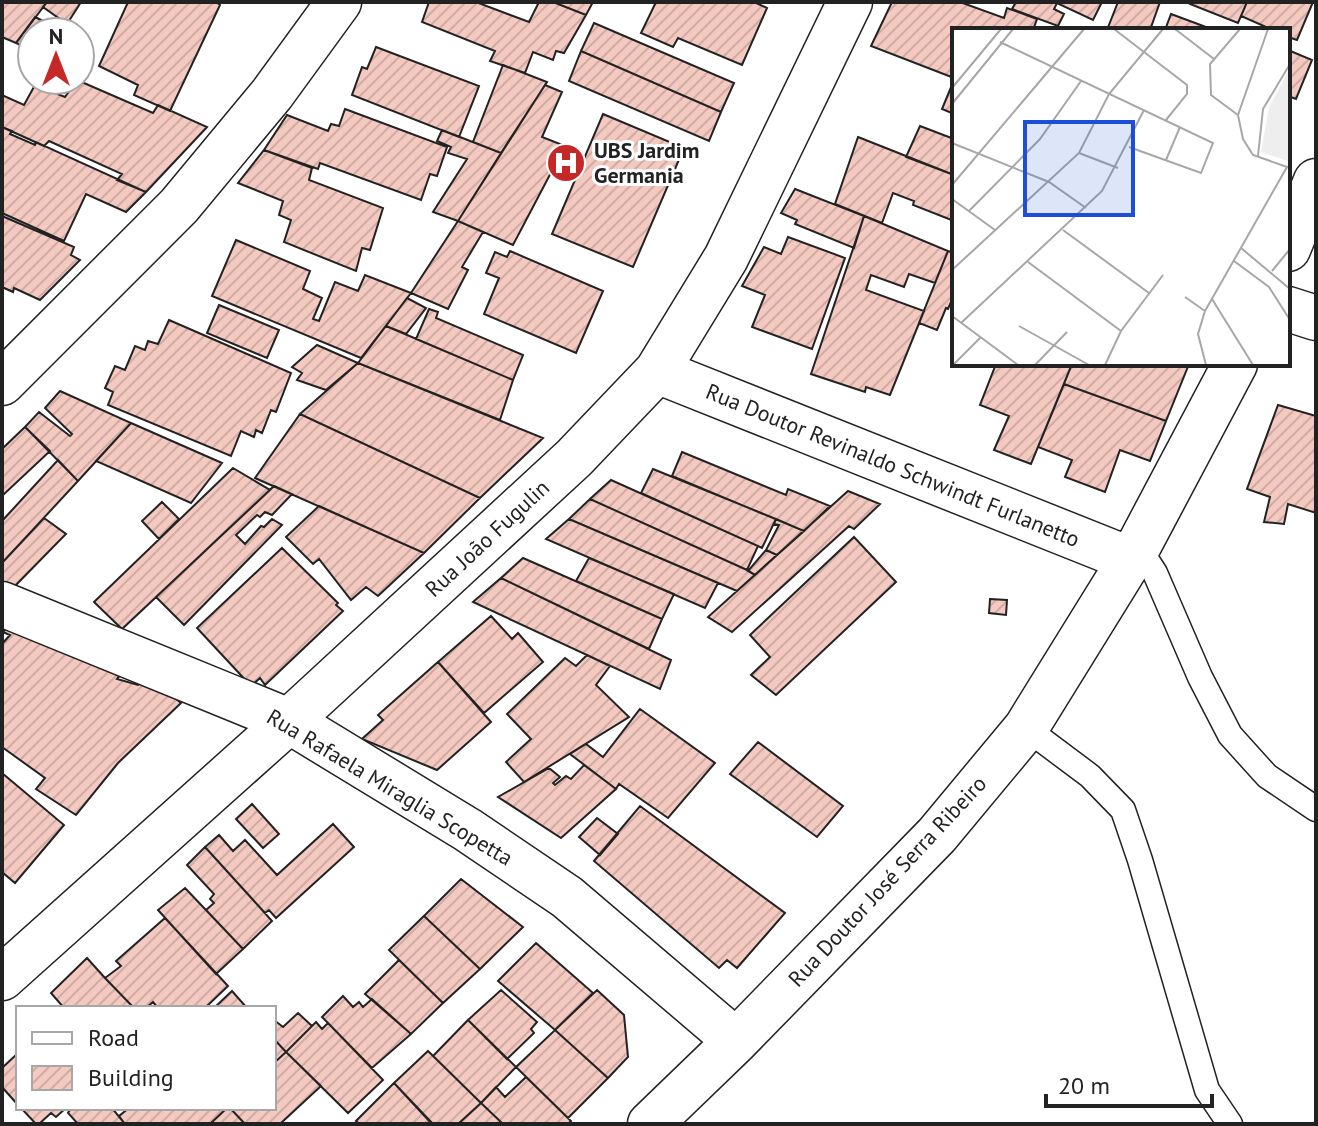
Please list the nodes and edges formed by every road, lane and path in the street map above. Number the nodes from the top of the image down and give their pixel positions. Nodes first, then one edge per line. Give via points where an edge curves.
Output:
1 (339, 2) edge
2 (850, 2) edge
3 (1316, 181) edge
4 (1290, 244) edge
5 (1290, 310) edge
6 (1316, 318) edge
7 (1234, 366) edge
8 (657, 371) junction
9 (2, 383) edge
10 (1134, 553) junction
11 (2, 604) edge
12 (289, 721) junction
13 (1026, 728) junction
14 (1316, 809) edge
15 (2, 978) edge
16 (736, 1041) junction
17 (650, 1124) edge
18 (1230, 1124) edge

1 - 9 street via 272,94 179,206
2 - 8 street, Rua João Fugulin via 726,258
3 - 4 street
5 - 6 street
7 - 10 street, Rua Doutor José Serra Ribeiro
8 - 10 street, Rua Doutor Revinaldo Schwindt Furlanetto
8 - 12 street, Rua João Fugulin via 574,458
10 - 13 street, Rua Doutor José Serra Ribeiro
10 - 14 lane via 1155,573 1230,735 1267,776
11 - 12 street, Rua Rafaela Miraglia Scopetta
12 - 15 street, Rua João Fugulin
12 - 16 street, Rua Rafaela Miraglia Scopetta via 567,897
13 - 16 street, Rua Doutor José Serra Ribeiro via 937,835
13 - 18 lane via 1090,776 1123,810 1207,1090
16 - 17 street, Rua Doutor José Serra Ribeiro

